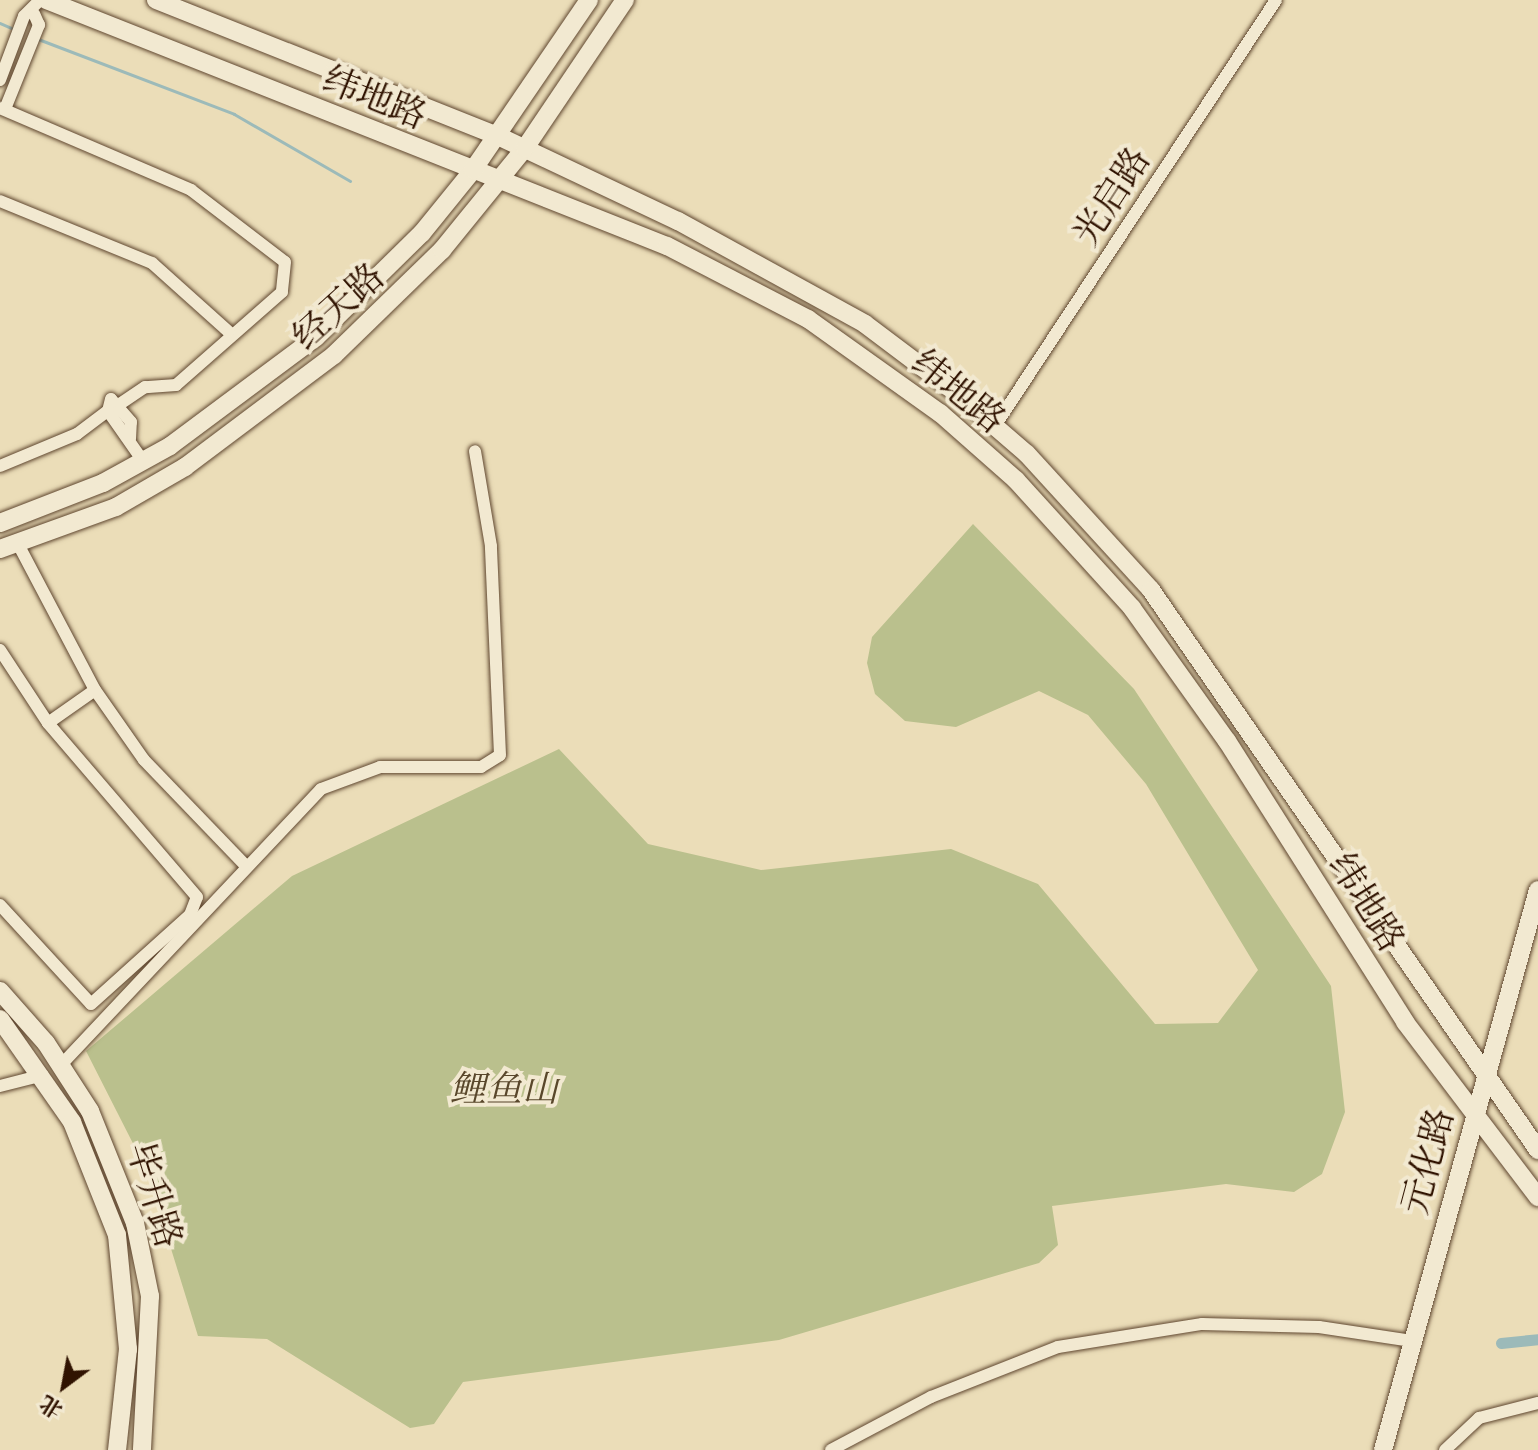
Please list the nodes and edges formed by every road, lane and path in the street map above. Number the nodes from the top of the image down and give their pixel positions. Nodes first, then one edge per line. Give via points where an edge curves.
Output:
1 (40, 0) edge
2 (156, 0) edge
3 (589, 0) edge
4 (625, 0) edge
5 (1276, 0) edge
6 (40, 7) edge
7 (0, 80) edge
8 (2, 108) edge
9 (498, 136) junction
10 (525, 148) junction
11 (473, 170) junction
12 (500, 179) junction
13 (0, 201) edge
14 (229, 332) junction
15 (121, 403) junction
16 (108, 411) junction
17 (995, 426) junction
18 (130, 439) junction
19 (475, 451) dead end
20 (143, 461) junction
21 (0, 466) edge
22 (0, 523) edge
23 (9, 547) edge
24 (0, 650) edge
25 (95, 690) junction
26 (48, 723) junction
27 (246, 866) junction
28 (1538, 890) edge
29 (0, 905) edge
30 (0, 991) edge
31 (0, 1019) edge
32 (61, 1065) junction
33 (1482, 1073) junction
34 (43, 1075) junction
35 (0, 1086) edge
36 (1472, 1117) junction
37 (1538, 1150) edge
38 (1538, 1197) edge
39 (1412, 1341) junction
40 (1538, 1403) edge
41 (117, 1450) edge
42 (142, 1450) edge
43 (831, 1450) edge
44 (1383, 1450) edge
45 (1445, 1450) edge

1 - 6 street
2 - 9 main road, 纬地路
3 - 9 main road, 经天路
4 - 10 main road, 经天路
5 - 17 street, 光启路
6 - 7 street via 24,16
6 - 8 street via 39,25
6 - 11 main road, 纬地路
8 - 14 street via 191,190 285,262 282,292
9 - 10 main road, 纬地路
9 - 11 main road, 经天路
10 - 12 main road, 经天路
10 - 17 main road, 纬地路 via 790,279 865,324
11 - 12 main road, 纬地路
11 - 20 main road, 经天路 via 422,233 316,337
12 - 23 main road, 经天路 via 392,304 260,414 116,507
12 - 36 main road, 纬地路 via 766,294 896,379 1016,480 1179,671
13 - 14 street via 152,263
14 - 15 street via 176,385 145,387
15 - 16 street via 111,399
15 - 18 street
16 - 18 street
16 - 21 street via 77,434
17 - 33 main road, 纬地路 via 1151,590
18 - 20 street
19 - 27 street via 491,546 500,755 481,767 408,763 341,777 301,805
20 - 22 main road, 经天路
23 - 25 street
24 - 26 street
25 - 26 street
25 - 27 street via 144,760
26 - 29 street via 197,897 190,915 91,1004
27 - 32 street
28 - 33 main road, 元化路
30 - 32 main road, 毕升路
31 - 34 main road, 毕升路
32 - 42 main road, 毕升路 via 109,1146 135,1223 150,1296
33 - 36 main road, 元化路
33 - 37 main road, 纬地路
34 - 35 street
34 - 41 main road, 毕升路 via 95,1168 117,1235 128,1349
36 - 38 main road, 纬地路
36 - 39 main road, 元化路
39 - 43 street via 1319,1327 1202,1324 1058,1347 931,1397
39 - 44 main road, 元化路
40 - 45 street via 1479,1418

